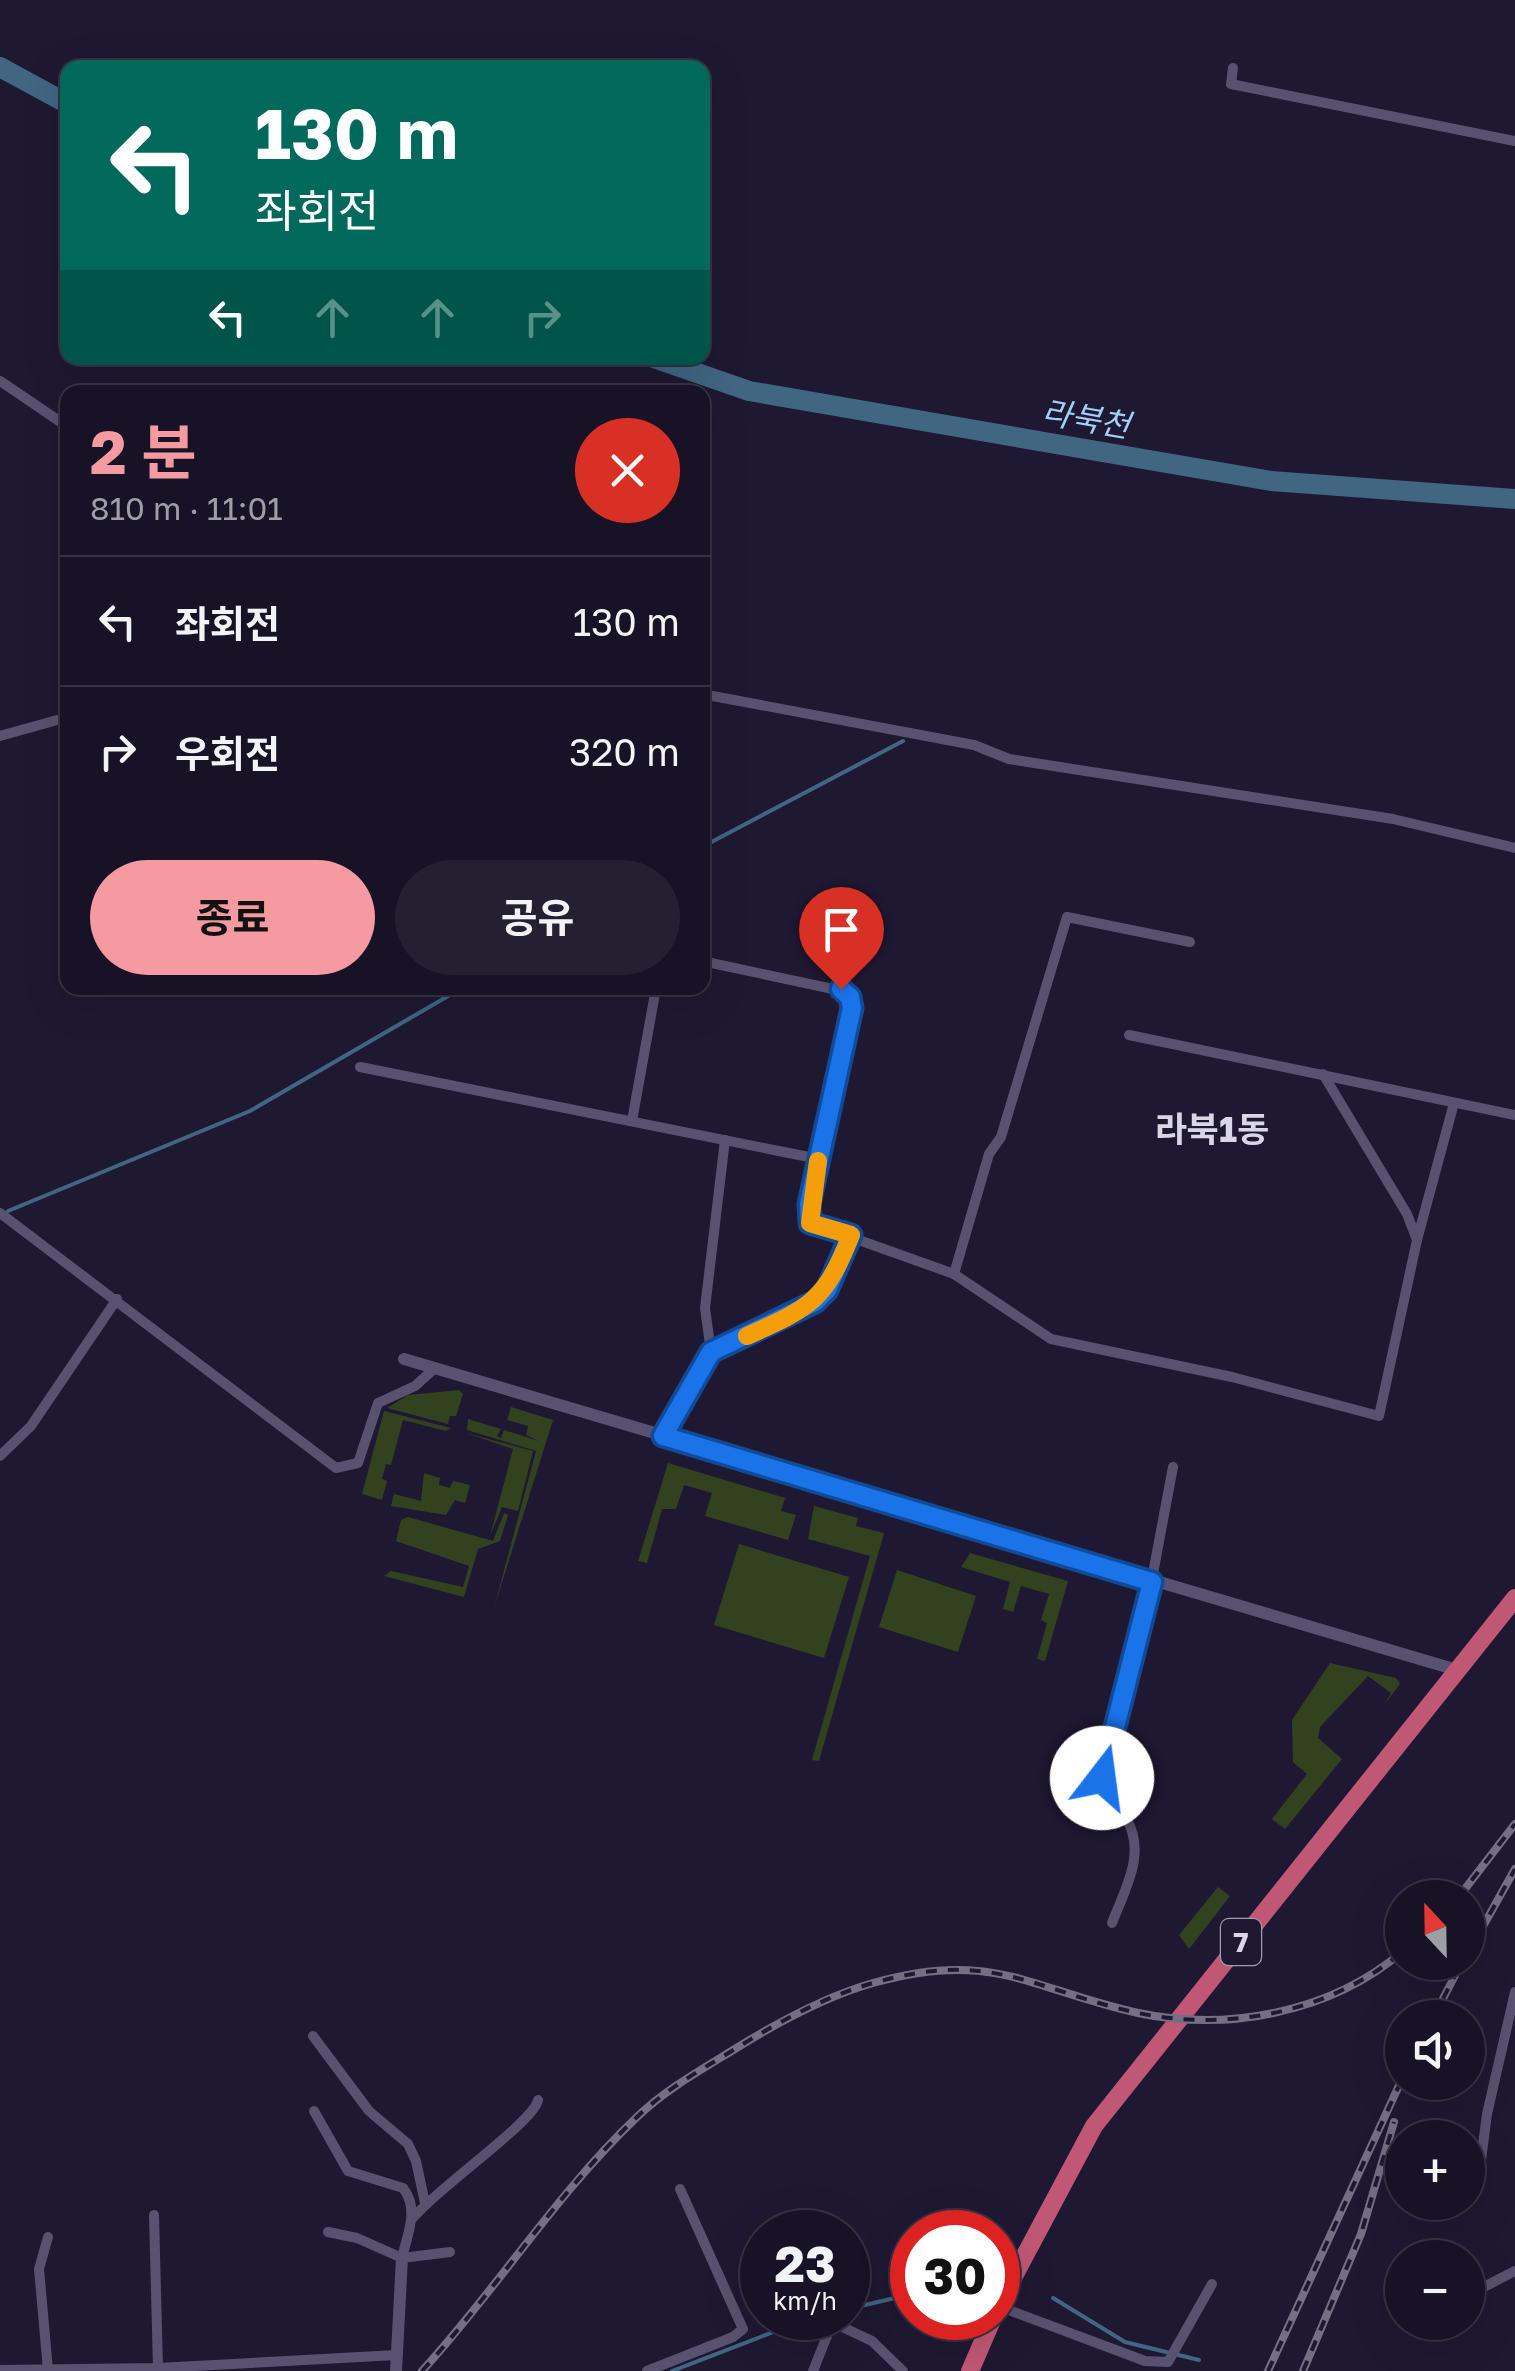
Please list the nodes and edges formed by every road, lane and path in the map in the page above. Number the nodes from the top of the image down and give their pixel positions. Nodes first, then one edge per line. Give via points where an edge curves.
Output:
1 (1232, 68) dead end
2 (1515, 141) edge
3 (0, 381) edge
4 (60, 422) edge
5 (710, 696) edge
6 (60, 719) edge
7 (0, 736) edge
8 (1515, 848) edge
9 (1190, 942) dead end
10 (710, 963) edge
11 (655, 995) edge
12 (1128, 1035) dead end
13 (360, 1066) dead end
14 (1323, 1074) junction
15 (1454, 1102) junction
16 (1515, 1114) edge
17 (632, 1122) junction
18 (725, 1140) junction
19 (818, 1159) junction
20 (2, 1219) edge
21 (851, 1235) junction
22 (1417, 1240) junction
23 (954, 1274) junction
24 (118, 1300) junction
25 (711, 1352) junction
26 (404, 1359) dead end
27 (434, 1368) junction
28 (663, 1436) junction
29 (0, 1456) edge
30 (1174, 1467) dead end
31 (1152, 1582) junction
32 (1515, 1598) edge
33 (1457, 1670) junction
34 (1112, 1923) dead end
35 (1515, 1992) edge
36 (313, 2036) dead end
37 (538, 2100) dead end
38 (314, 2112) dead end
39 (1485, 2129) edge
40 (680, 2189) dead end
41 (425, 2202) junction
42 (154, 2216) dead end
43 (412, 2219) junction
44 (328, 2232) dead end
45 (48, 2237) dead end
46 (450, 2252) dead end
47 (402, 2258) junction
48 (1020, 2265) edge
49 (1515, 2271) edge
50 (1212, 2284) dead end
51 (1485, 2286) edge
52 (1020, 2314) edge
53 (983, 2340) edge
54 (396, 2355) junction
55 (158, 2368) junction
56 (0, 2370) edge
57 (48, 2370) edge
58 (396, 2371) edge
59 (647, 2371) edge
60 (812, 2371) edge
61 (903, 2371) edge
62 (970, 2371) edge

1 - 2 street via 1231,84
3 - 4 street
5 - 8 street via 974,745 1010,759 1393,820
6 - 7 street
9 - 23 street via 1067,917
10 - 19 street via 841,989 850,997
11 - 17 street
12 - 14 street
13 - 17 street
14 - 15 street
14 - 22 street
15 - 16 street
15 - 22 street
17 - 18 street
18 - 19 street
18 - 25 street via 705,1308
19 - 21 street via 810,1223
20 - 24 street
21 - 23 street
21 - 25 street via 815,1302
22 - 23 street via 1379,1416 1051,1339
24 - 27 street via 336,1468 358,1463 378,1403 415,1386
24 - 29 street via 31,1426
25 - 28 street
26 - 27 street
27 - 28 street
28 - 31 street
30 - 31 street
31 - 33 street
31 - 34 street via 1102,1778 1136,1841 1136,1860
32 - 33 highway, 7
33 - 48 highway, 7 via 1094,2126
35 - 39 street
36 - 41 street via 370,2111 408,2144
37 - 41 street via 530,2118
38 - 43 street via 348,2171 403,2188
40 - 59 street via 743,2328
41 - 43 street
42 - 55 street
43 - 47 street
44 - 47 street
45 - 57 street via 40,2268
46 - 47 street
47 - 54 street
49 - 51 street
50 - 52 street via 1168,2362 1145,2361
53 - 62 highway
54 - 55 street
54 - 58 street
55 - 57 street
56 - 57 street
60 - 61 street via 838,2325 872,2340

